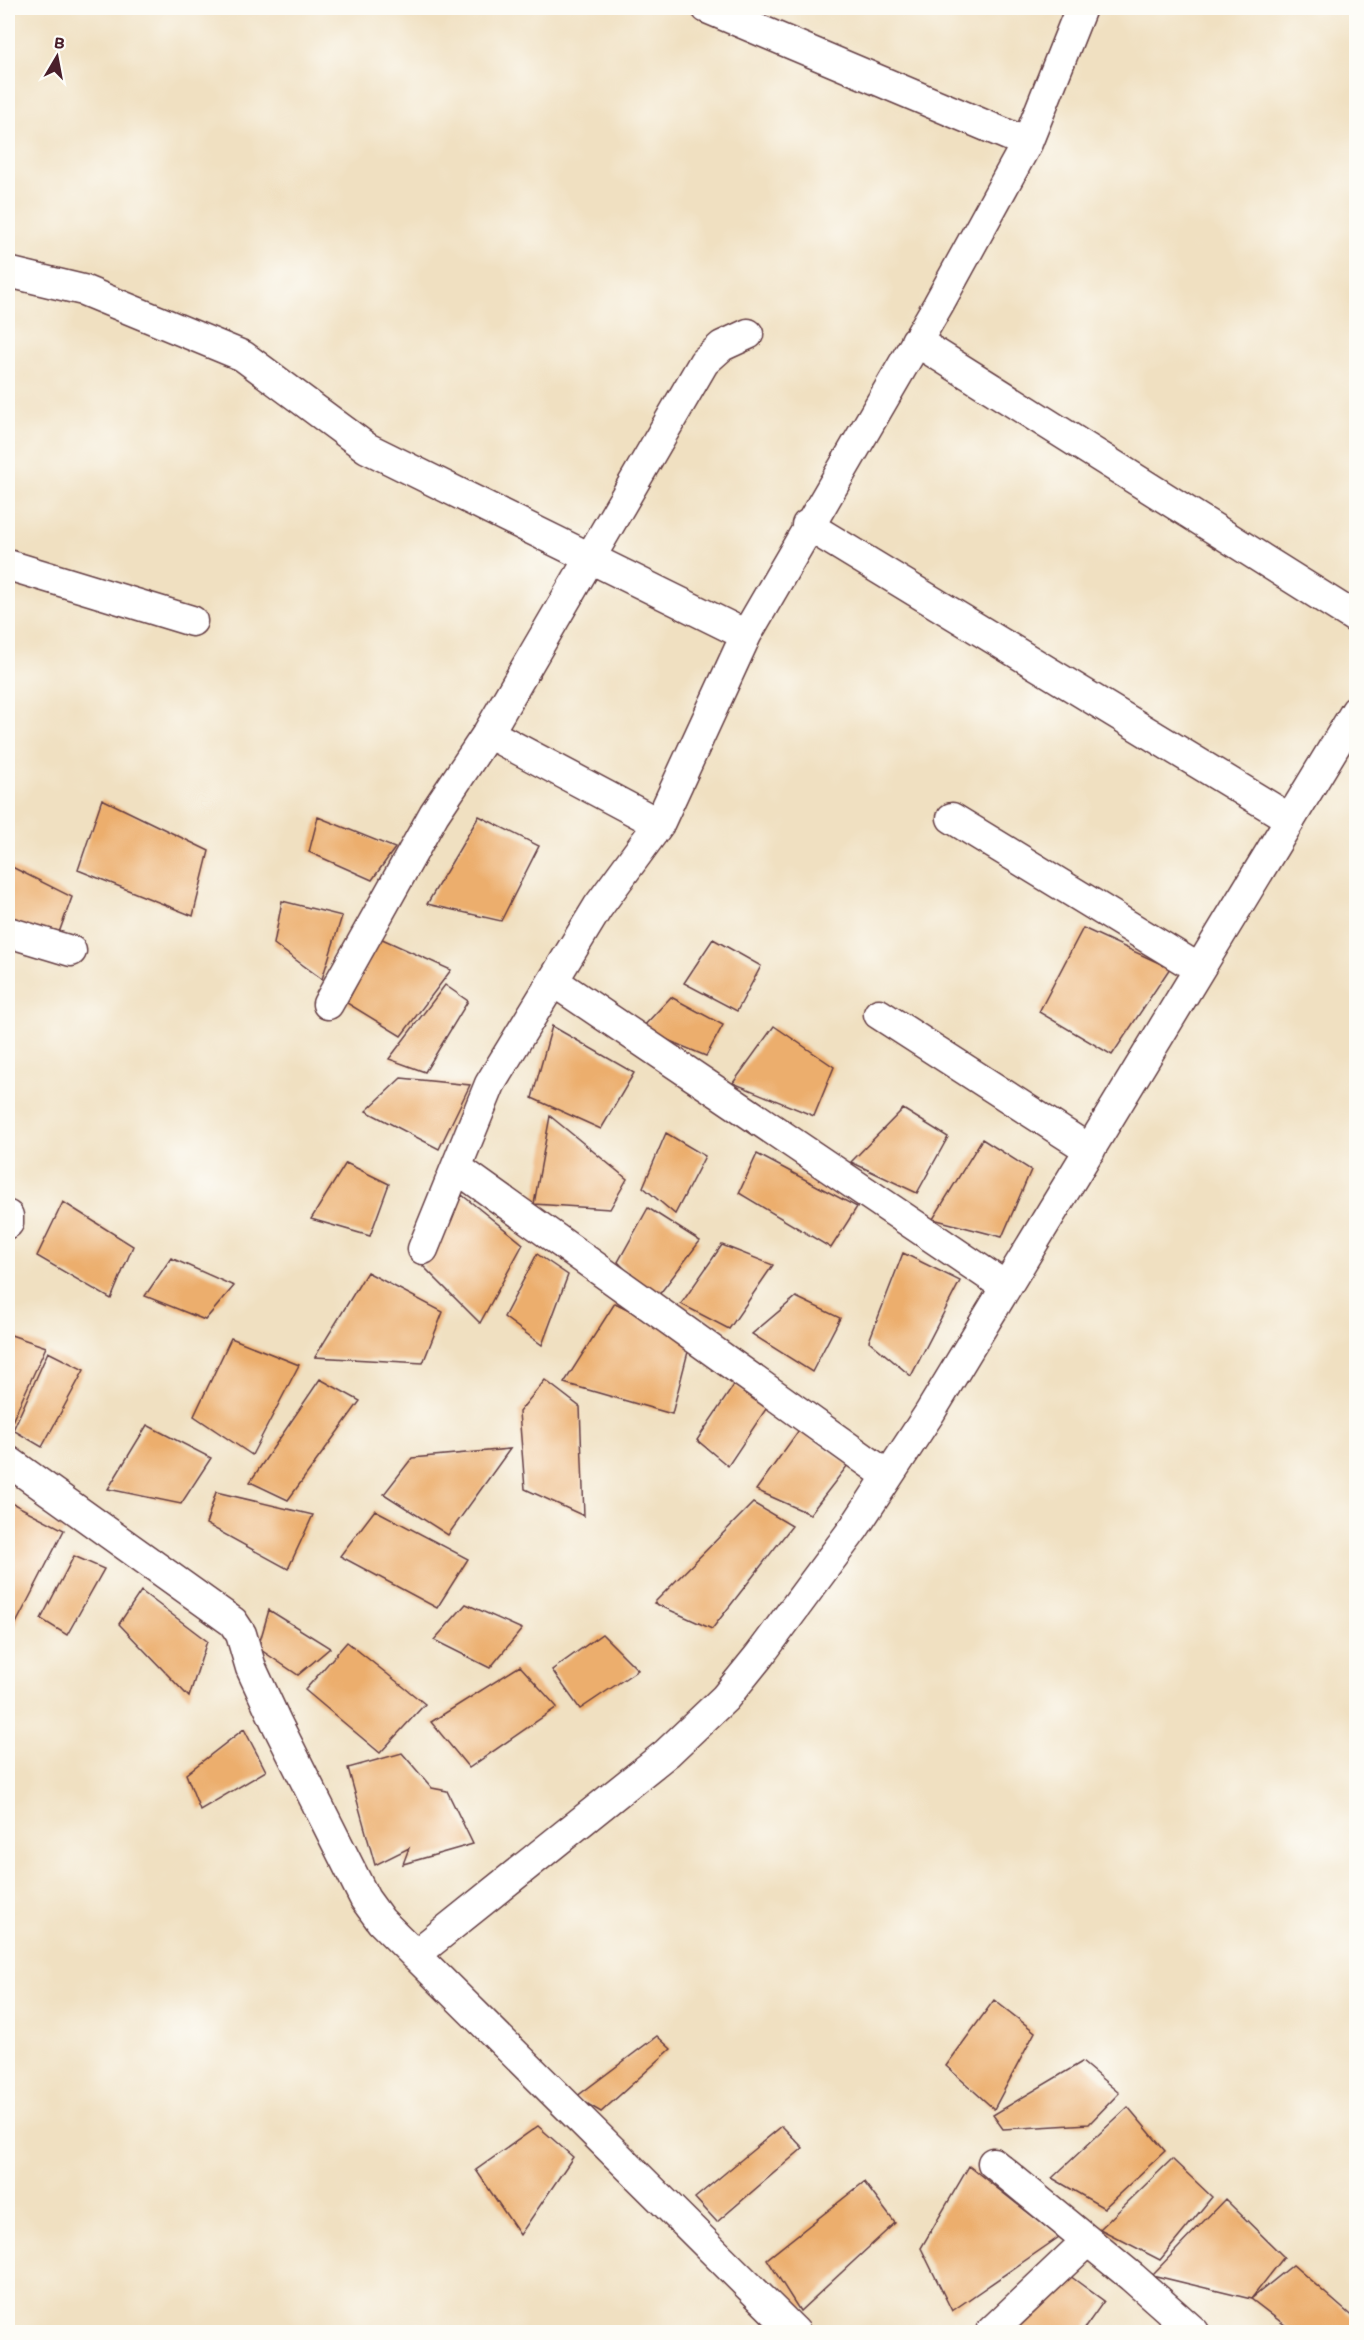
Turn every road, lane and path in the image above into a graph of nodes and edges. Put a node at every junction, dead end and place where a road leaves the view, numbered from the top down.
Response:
1 (707, 8) edge
2 (1081, 8) edge
3 (1027, 143) junction
4 (8, 272) edge
5 (748, 334) dead end
6 (916, 341) junction
7 (807, 525) junction
8 (591, 559) junction
9 (8, 565) edge
10 (1356, 618) edge
11 (192, 621) dead end
12 (746, 635) junction
13 (1356, 711) edge
14 (488, 733) junction
15 (952, 818) dead end
16 (1290, 819) junction
17 (659, 824) junction
18 (8, 932) edge
19 (71, 951) dead end
20 (1199, 969) junction
21 (553, 981) junction
22 (328, 1004) dead end
23 (879, 1014) dead end
24 (1090, 1150) junction
25 (457, 1168) junction
26 (8, 1216) edge
27 (8, 1223) edge
28 (423, 1249) dead end
29 (1006, 1287) junction
30 (11, 1471) edge
31 (888, 1476) junction
32 (415, 1954) junction
33 (993, 2163) dead end
34 (1088, 2241) junction
35 (795, 2332) edge
36 (991, 2332) edge
37 (1194, 2332) edge

1 - 3 street
2 - 3 street
3 - 6 street
4 - 8 street
5 - 8 street
6 - 7 street
6 - 10 street
7 - 12 street
7 - 16 street
8 - 12 street
8 - 14 street
9 - 11 street
12 - 17 street
13 - 16 street
14 - 17 street
14 - 22 street
15 - 20 street
16 - 20 street
17 - 21 street
18 - 19 street
20 - 24 street
21 - 25 street
21 - 29 street
23 - 24 street
24 - 29 street
25 - 28 street
25 - 31 street
26 - 27 street
29 - 31 street
30 - 32 street
31 - 32 street
32 - 35 street
33 - 34 street
34 - 36 street
34 - 37 street

